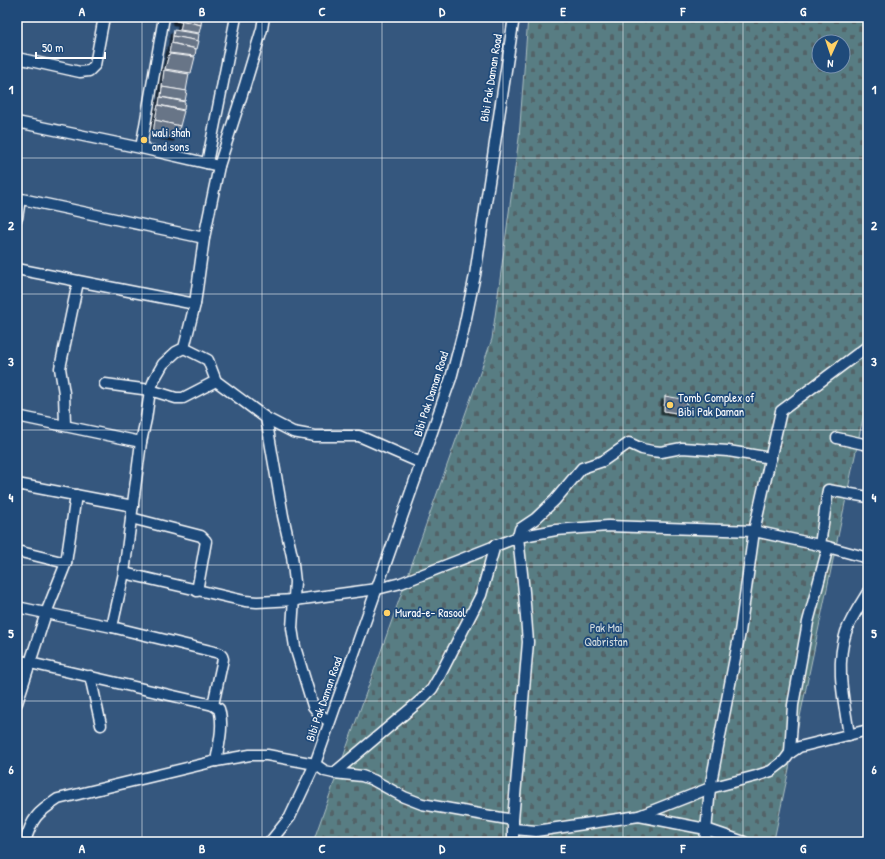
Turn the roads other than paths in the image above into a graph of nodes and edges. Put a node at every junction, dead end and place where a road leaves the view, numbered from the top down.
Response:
1 (104, 17) edge
2 (164, 17) edge
3 (236, 17) edge
4 (264, 17) edge
5 (514, 17) edge
6 (17, 58) edge
7 (17, 122) edge
8 (141, 148) junction
9 (207, 163) junction
10 (219, 166) junction
11 (19, 198) edge
12 (17, 218) edge
13 (204, 238) junction
14 (17, 269) edge
15 (78, 282) junction
16 (195, 304) junction
17 (868, 346) edge
18 (184, 348) junction
19 (216, 381) junction
20 (105, 384) dead end
21 (150, 390) junction
22 (17, 416) edge
23 (266, 418) junction
24 (65, 425) junction
25 (836, 438) dead end
26 (141, 442) junction
27 (868, 445) edge
28 (771, 458) junction
29 (421, 464) junction
30 (17, 484) edge
31 (76, 495) junction
32 (868, 497) edge
33 (133, 506) junction
34 (131, 518) junction
35 (754, 530) junction
36 (518, 537) junction
37 (495, 545) junction
38 (824, 546) junction
39 (17, 552) edge
40 (868, 558) edge
41 (66, 563) junction
42 (124, 573) junction
43 (377, 589) junction
44 (197, 591) junction
45 (868, 592) edge
46 (295, 600) junction
47 (17, 607) edge
48 (46, 613) junction
49 (112, 627) junction
50 (17, 660) edge
51 (31, 663) junction
52 (90, 676) junction
53 (17, 703) edge
54 (213, 705) junction
55 (329, 721) junction
56 (101, 725) dead end
57 (868, 730) edge
58 (849, 735) junction
59 (790, 753) junction
60 (216, 761) junction
61 (315, 764) junction
62 (334, 773) junction
63 (710, 788) junction
64 (640, 816) junction
65 (513, 825) junction
66 (706, 829) junction
67 (25, 842) edge
68 (270, 842) edge
69 (513, 842) edge
70 (705, 842) edge
71 (744, 842) edge

1 - 6 street
2 - 8 street
3 - 9 street
4 - 10 street
5 - 29 street, Bibi Pak Daman Road
7 - 8 street
8 - 9 street
9 - 10 street
10 - 13 street
11 - 12 street
11 - 13 street
13 - 16 street
14 - 15 street
15 - 16 street
15 - 24 street
16 - 18 street
17 - 28 street
18 - 19 street
18 - 21 street
19 - 21 street
19 - 23 street
20 - 21 street
21 - 26 street
22 - 24 street
23 - 29 street
23 - 46 street
24 - 26 street
25 - 27 street
26 - 33 street
28 - 35 street
28 - 36 street
29 - 43 street, Bibi Pak Daman Road
30 - 31 street
31 - 33 street
31 - 41 street
32 - 38 street
33 - 34 street
34 - 42 street
34 - 44 street
35 - 36 street
35 - 38 street
35 - 63 street
36 - 37 street
36 - 65 street
37 - 43 street
37 - 62 street
38 - 40 street
38 - 59 street
39 - 41 street
41 - 48 street
42 - 44 street
42 - 49 street
43 - 46 street
43 - 55 street, Bibi Pak Daman Road
44 - 46 street
45 - 58 street
46 - 55 street
47 - 48 street
48 - 49 street
48 - 51 street
49 - 54 street
50 - 51 street
51 - 52 street
51 - 53 street
52 - 54 street
52 - 56 street
54 - 60 street
55 - 61 street, Bibi Pak Daman Road
57 - 58 street
58 - 59 street
59 - 63 street
60 - 61 street
60 - 67 street
61 - 62 street
61 - 68 street, Bibi Pak Daman Road
62 - 65 street
63 - 64 street
63 - 66 street
64 - 65 street
64 - 66 street
65 - 69 street
66 - 70 street
66 - 71 street

